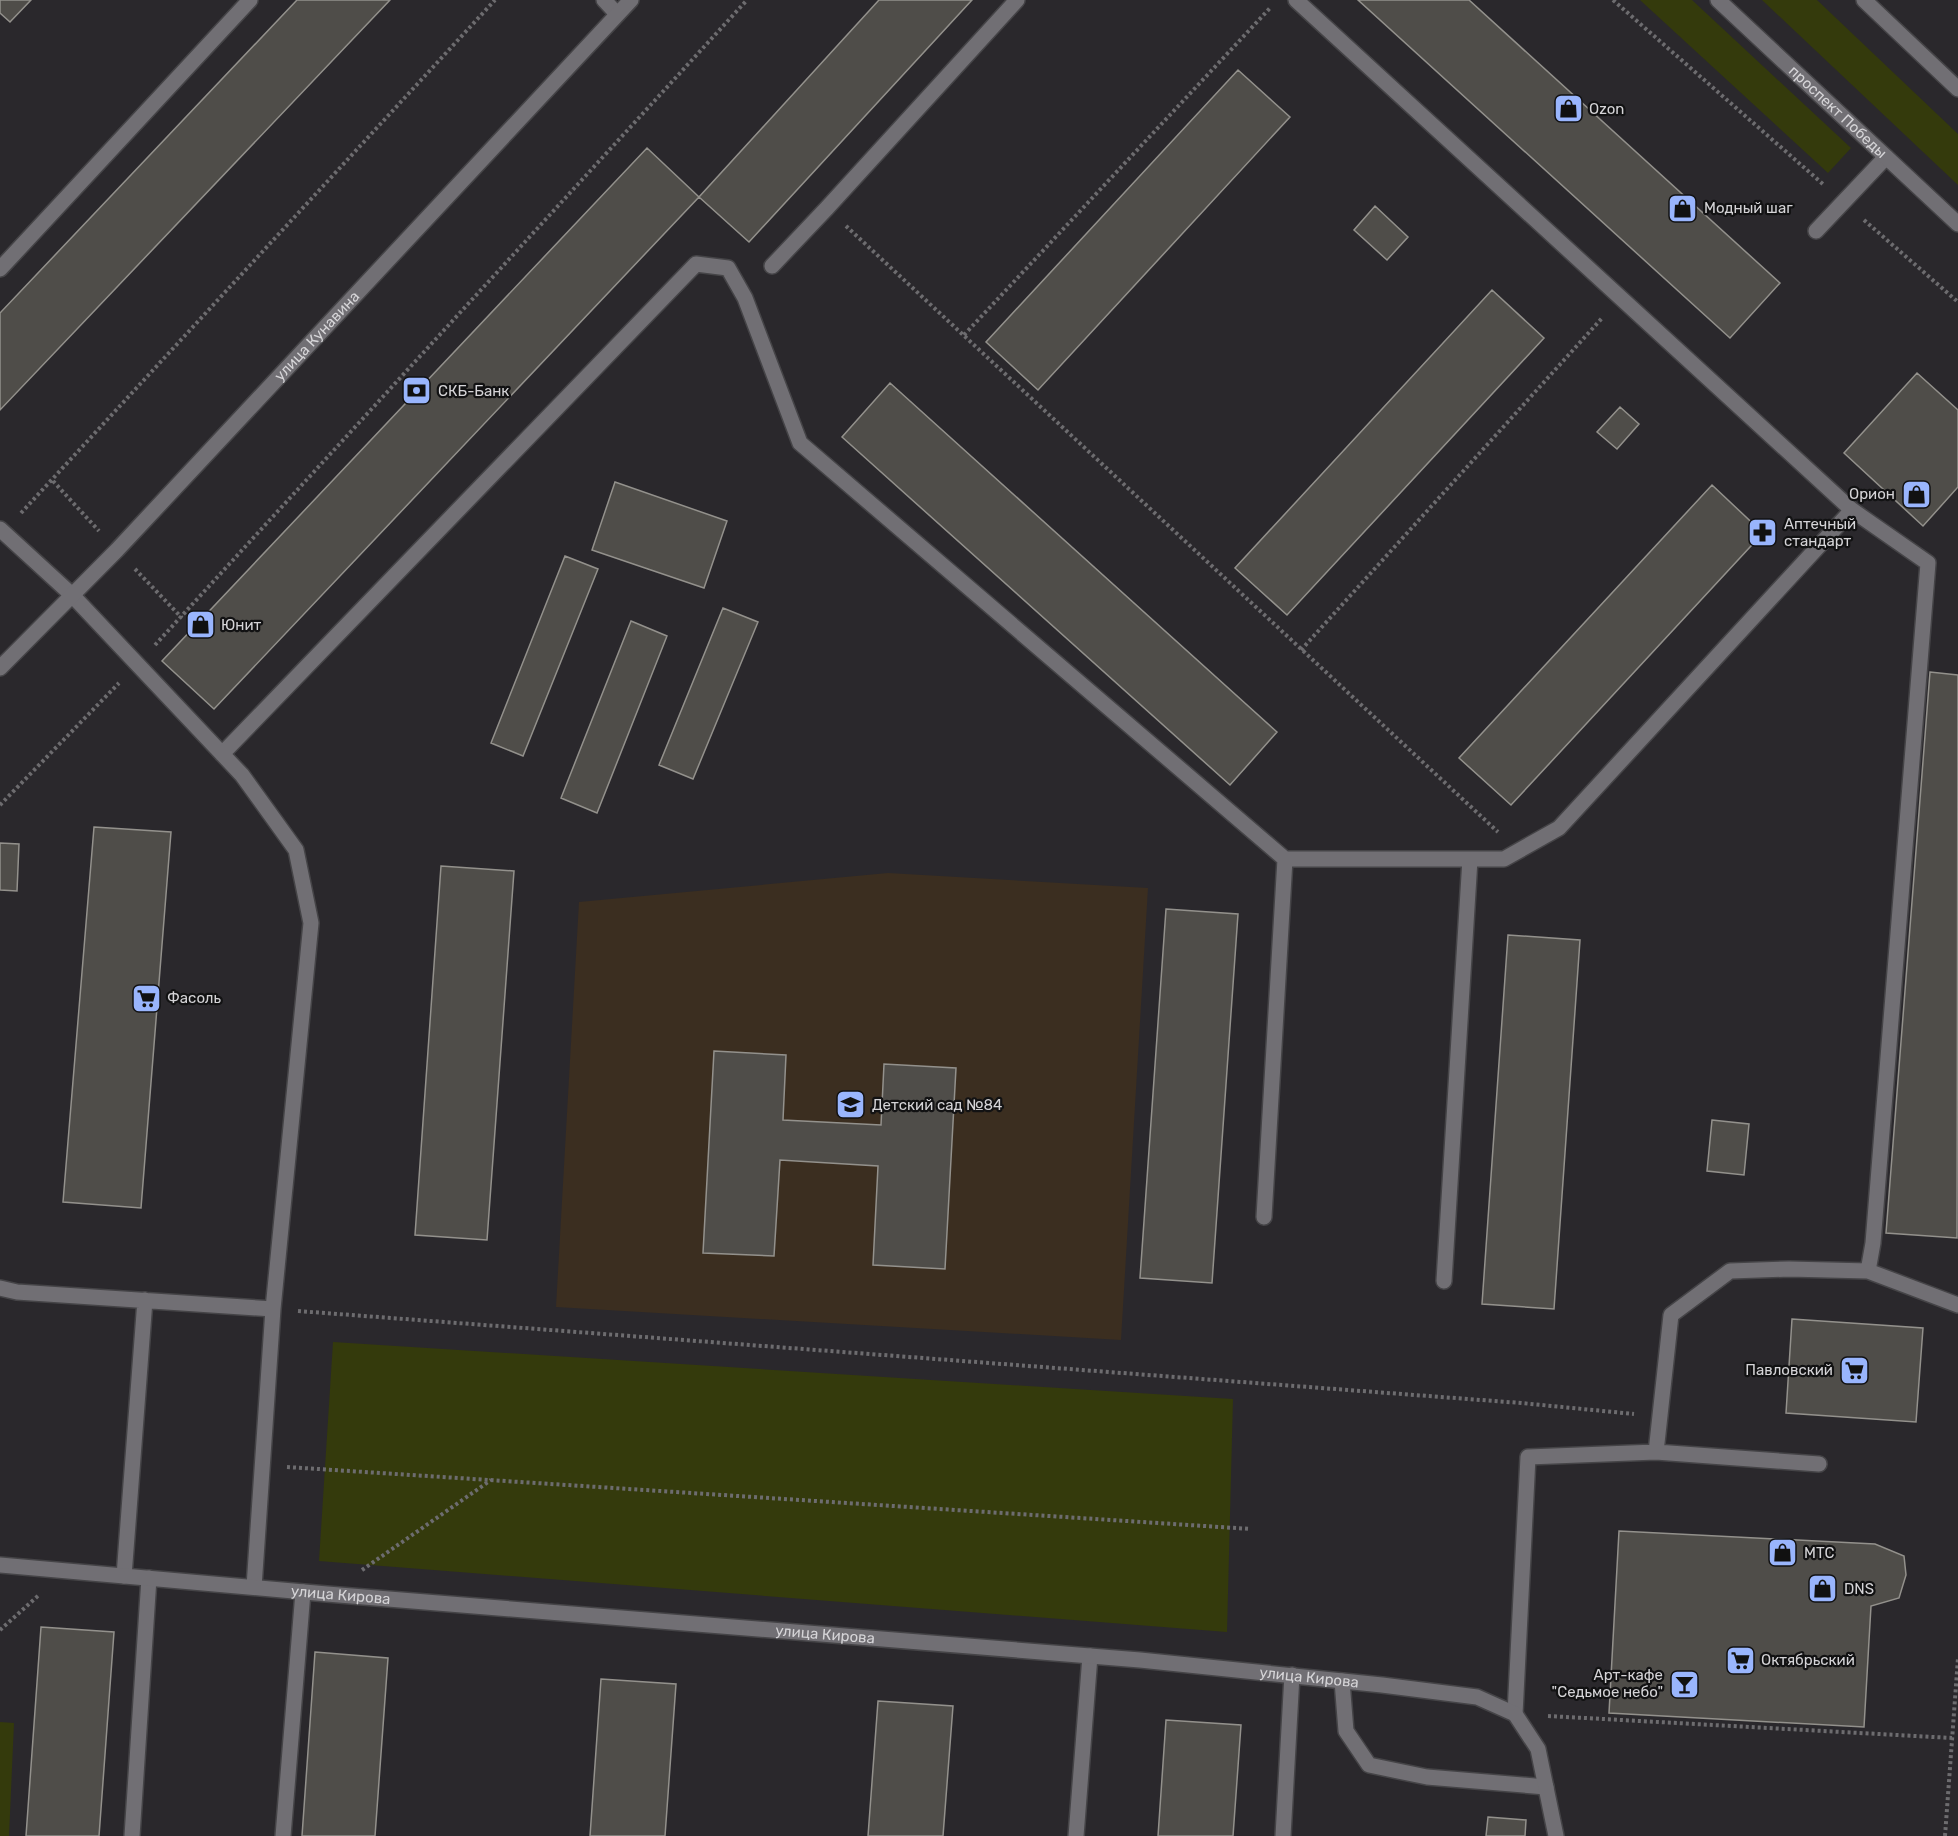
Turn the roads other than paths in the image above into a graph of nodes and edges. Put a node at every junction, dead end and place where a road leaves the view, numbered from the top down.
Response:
1 (250, 0) edge
2 (604, 0) edge
3 (631, 0) edge
4 (1017, 0) edge
5 (1296, 0) edge
6 (1718, 0) edge
7 (1864, 0) edge
8 (617, 14) junction
9 (1958, 89) edge
10 (1886, 157) junction
11 (1958, 224) edge
12 (1816, 231) dead end
13 (772, 266) dead end
14 (0, 269) edge
15 (1852, 510) junction
16 (2, 530) edge
17 (72, 595) junction
18 (0, 668) edge
19 (222, 754) junction
20 (1285, 859) junction
21 (1470, 859) junction
22 (1264, 1217) dead end
23 (1868, 1271) junction
24 (1444, 1281) dead end
25 (0, 1288) edge
26 (146, 1300) junction
27 (1958, 1305) edge
28 (273, 1309) junction
29 (1656, 1452) junction
30 (1819, 1464) dead end
31 (0, 1564) edge
32 (124, 1576) junction
33 (149, 1578) junction
34 (254, 1587) junction
35 (303, 1592) junction
36 (1090, 1656) junction
37 (1292, 1676) junction
38 (1342, 1681) junction
39 (1515, 1714) junction
40 (1546, 1787) junction
41 (132, 1836) edge
42 (283, 1836) edge
43 (1076, 1836) edge
44 (1283, 1836) edge
45 (1556, 1836) edge

1 - 14 street
2 - 8 street
3 - 8 street, улица Кунавина
4 - 13 street
5 - 15 street
6 - 10 street, проспект Победы
7 - 9 street
8 - 17 street, улица Кунавина
10 - 11 street, проспект Победы
10 - 12 street
15 - 21 street
15 - 23 street
16 - 17 street
17 - 18 street, улица Кунавина
17 - 19 street
19 - 20 street
19 - 28 street
20 - 21 street
20 - 22 street
21 - 24 street
23 - 27 street
23 - 29 street
25 - 26 street
26 - 28 street
26 - 32 street
28 - 34 street
29 - 30 street
29 - 39 street
31 - 32 street, улица Кирова
32 - 33 street, улица Кирова
33 - 34 street, улица Кирова
33 - 41 street
34 - 35 street, улица Кирова
35 - 36 street, улица Кирова
35 - 42 street
36 - 37 street, улица Кирова
36 - 43 street
37 - 38 street, улица Кирова
37 - 44 street
38 - 39 street, улица Кирова
38 - 40 street
39 - 40 street
40 - 45 street

